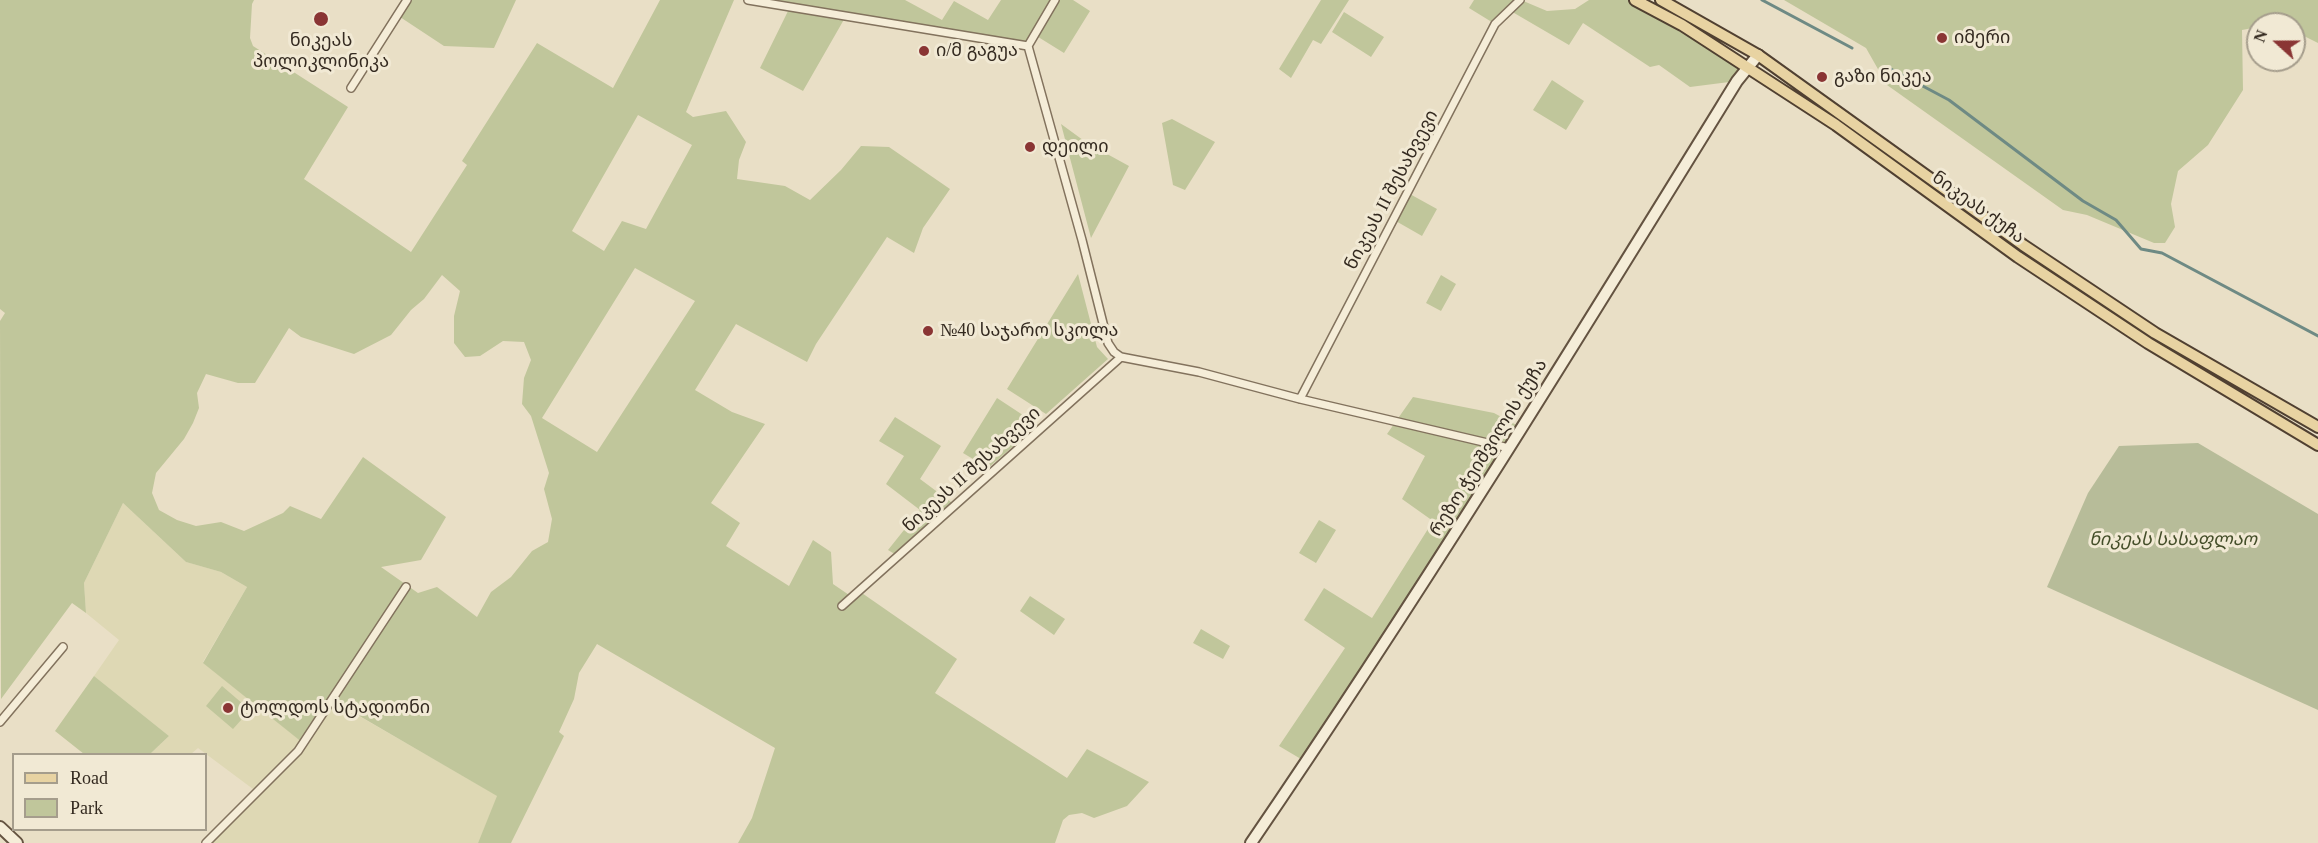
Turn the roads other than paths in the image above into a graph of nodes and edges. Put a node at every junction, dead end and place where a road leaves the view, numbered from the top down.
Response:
1 (407, 0) edge
2 (748, 0) edge
3 (1055, 0) edge
4 (1520, 0) edge
5 (1635, 0) edge
6 (1661, 0) edge
7 (1028, 46) junction
8 (1758, 55) junction
9 (1748, 66) junction
10 (351, 88) dead end
11 (1121, 357) junction
12 (1300, 399) junction
13 (2315, 426) edge
14 (2318, 445) edge
15 (1509, 448) junction
16 (406, 587) dead end
17 (842, 606) dead end
18 (63, 646) dead end
19 (0, 722) edge
20 (0, 827) edge
21 (17, 843) edge
22 (206, 843) edge
23 (1251, 843) edge

1 - 10 street
2 - 7 street
3 - 7 street
4 - 12 street, ნიკეას II შესახვევი
5 - 9 main road, ნიკეას ქუჩა
6 - 8 main road, ნიკეას ქუჩა
7 - 11 street
8 - 9 main road, რეზო ჭეიშვილის ქუჩა
8 - 13 main road, ნიკეას ქუჩა
9 - 14 main road, ნიკეას ქუჩა
9 - 15 main road, რეზო ჭეიშვილის ქუჩა
11 - 12 street
11 - 17 street, ნიკეას II შესახვევი
12 - 15 street
15 - 23 main road, რეზო ჭეიშვილის ქუჩა
16 - 22 street
18 - 19 street
20 - 21 main road

